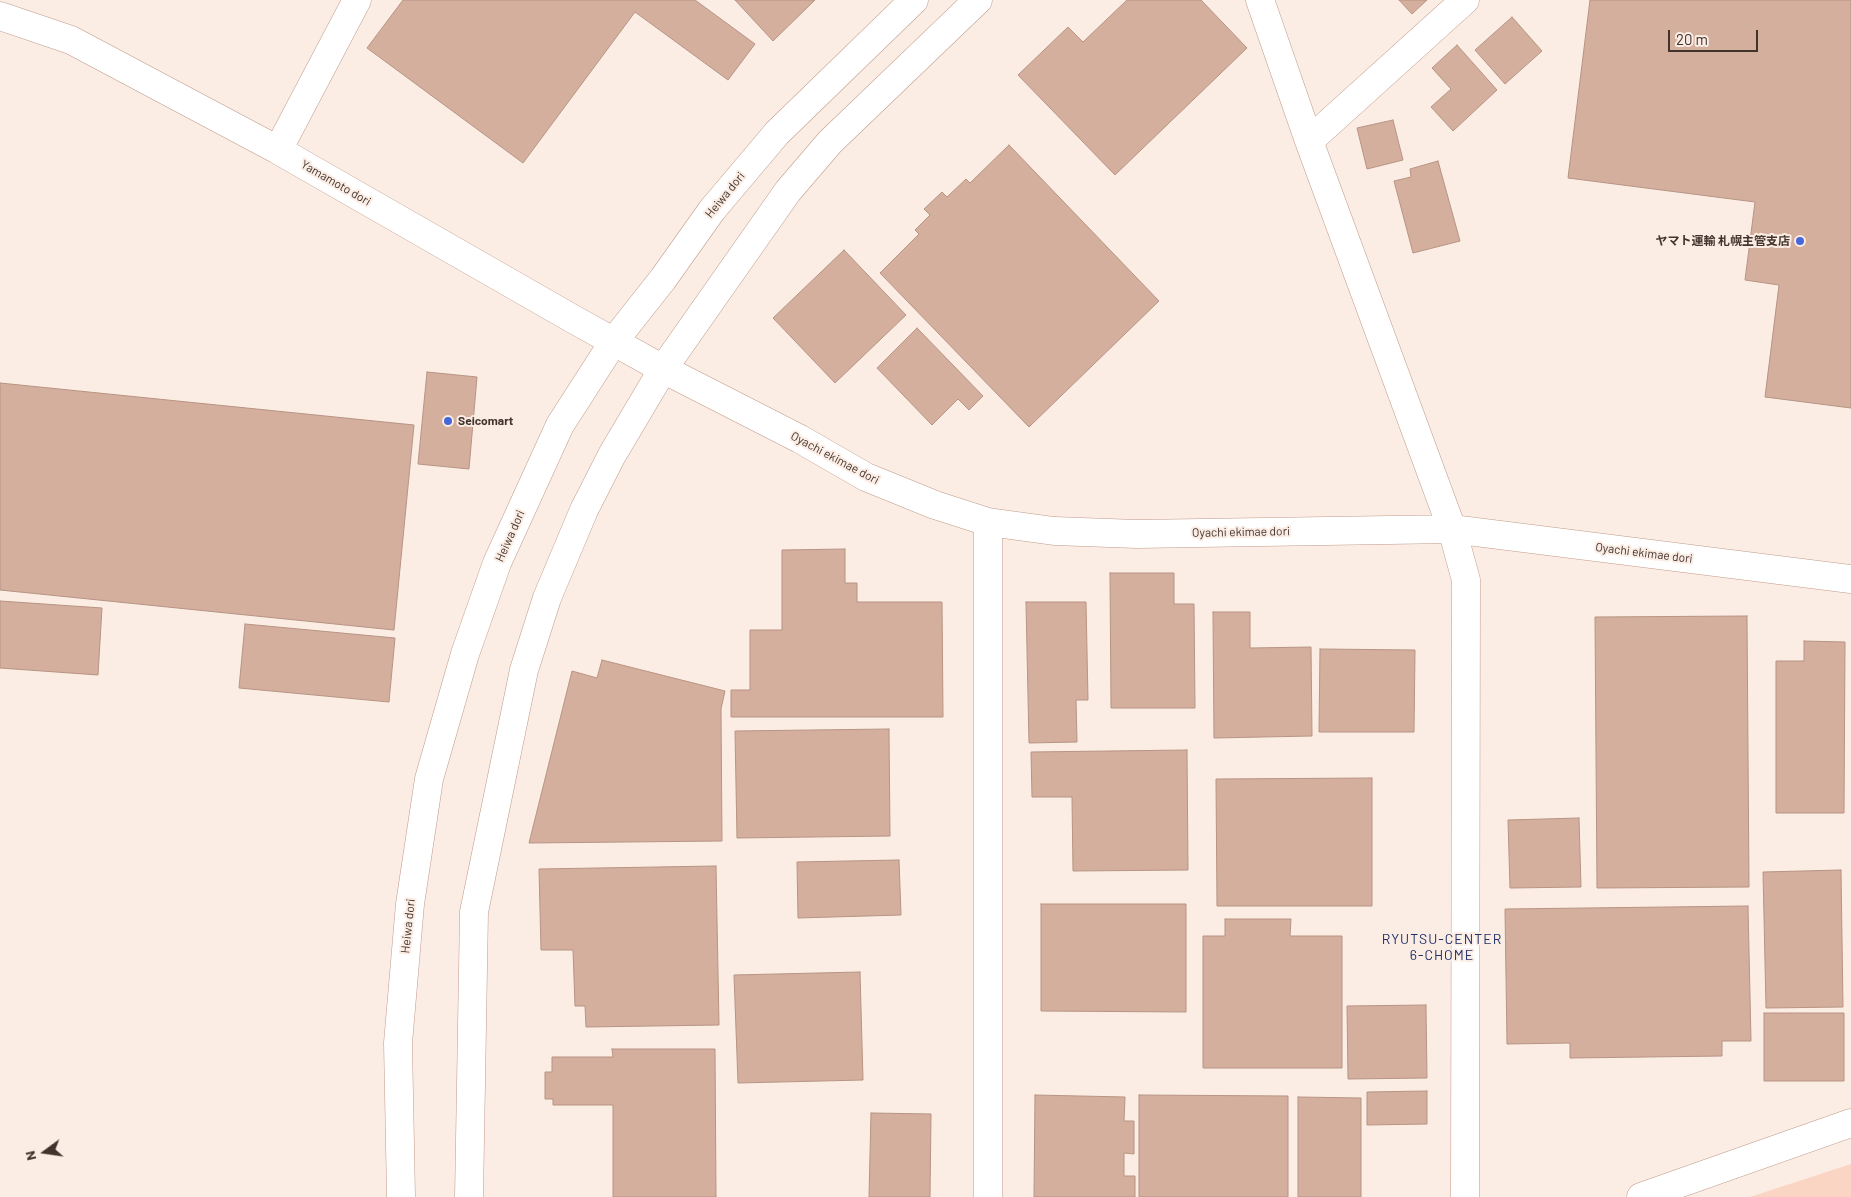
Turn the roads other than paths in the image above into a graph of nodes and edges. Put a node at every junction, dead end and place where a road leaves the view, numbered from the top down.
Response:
1 (357, 0) edge
2 (914, 0) edge
3 (978, 0) edge
4 (1260, 0) edge
5 (1465, 0) edge
6 (0, 16) edge
7 (1309, 141) junction
8 (278, 150) junction
9 (614, 341) junction
10 (663, 369) junction
11 (988, 522) junction
12 (1452, 529) junction
13 (1851, 578) edge
14 (1851, 1123) edge
15 (401, 1197) edge
16 (469, 1197) edge
17 (988, 1197) edge
18 (1466, 1197) edge
19 (1640, 1197) edge

1 - 8 street
2 - 9 street, Heiwa dori
3 - 10 street
4 - 7 street
5 - 7 street
6 - 8 street, Yamamoto dori
7 - 12 street
8 - 9 street, Yamamoto dori
9 - 10 street, Yamamoto dori
9 - 15 street, Heiwa dori
10 - 11 street, Oyachi ekimae dori
10 - 16 street
11 - 12 street, Oyachi ekimae dori
11 - 17 street
12 - 13 street, Oyachi ekimae dori
12 - 18 street
14 - 19 street

